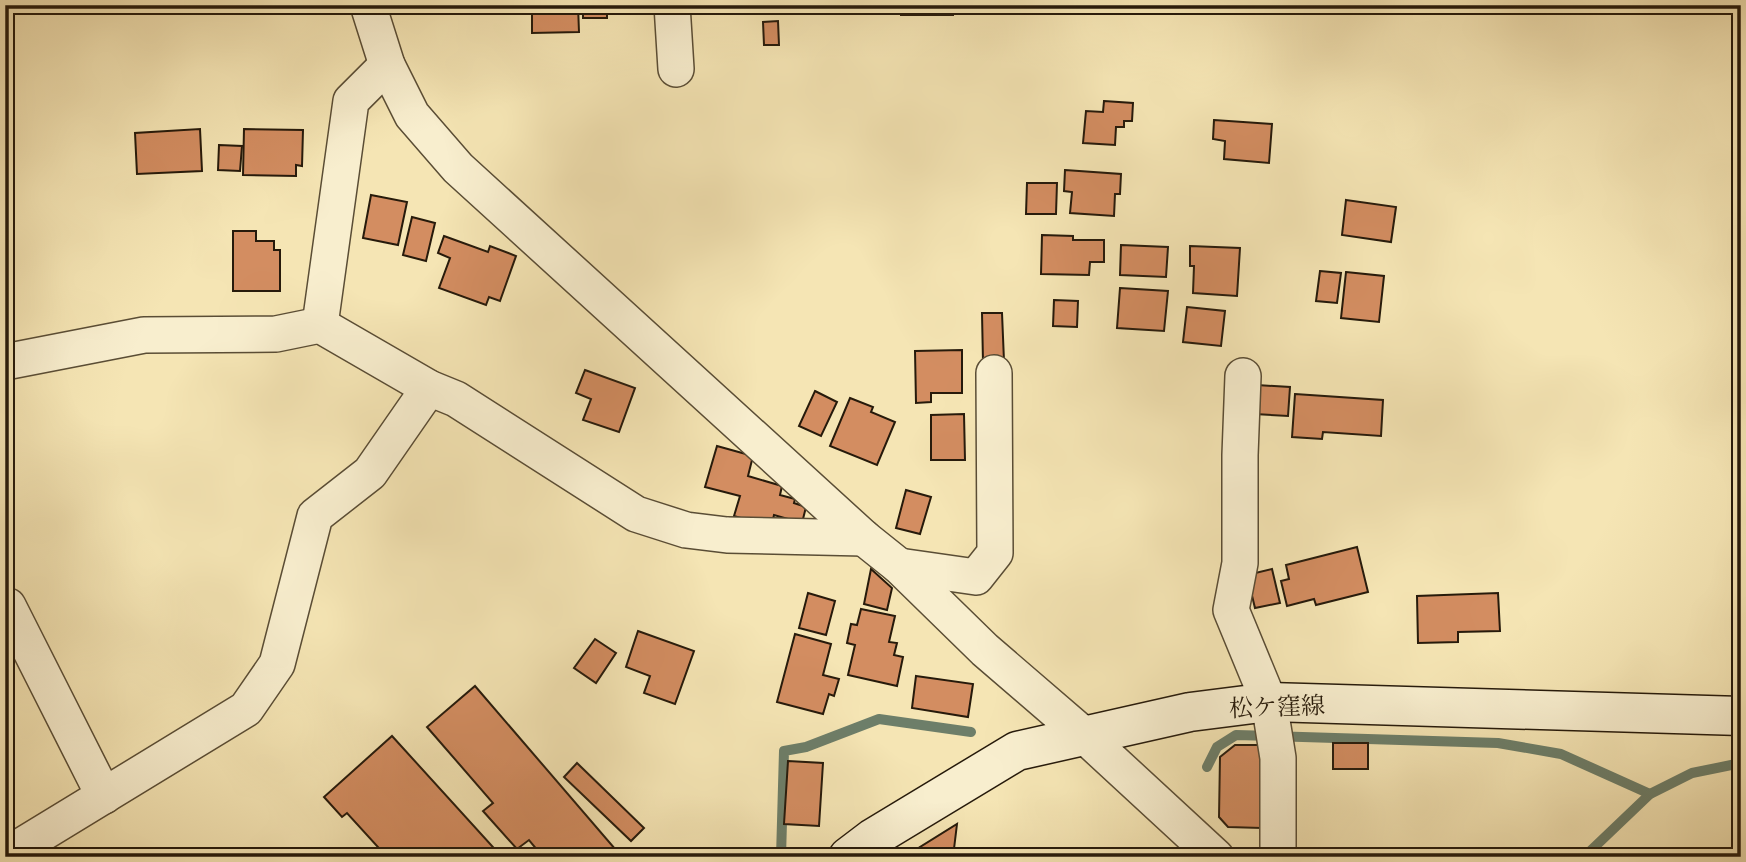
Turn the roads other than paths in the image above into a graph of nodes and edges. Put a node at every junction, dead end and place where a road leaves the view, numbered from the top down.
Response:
1 (369, 5) edge
2 (673, 5) edge
3 (387, 65) junction
4 (676, 69) dead end
5 (320, 325) junction
6 (5, 362) edge
7 (994, 373) dead end
8 (1243, 376) dead end
9 (429, 388) junction
10 (864, 538) junction
11 (899, 566) junction
12 (8, 606) dead end
13 (1741, 716) edge
14 (1274, 731) junction
15 (1086, 737) junction
16 (104, 796) junction
17 (5, 856) edge
18 (848, 857) edge
19 (1216, 857) edge
20 (1278, 857) edge

1 - 3 street
2 - 4 street
3 - 5 street
3 - 10 street
5 - 6 street
5 - 9 street
7 - 11 street
8 - 14 street
9 - 10 street
9 - 16 street
10 - 11 street
11 - 15 street
12 - 16 street
13 - 14 street, 松ケ窪線
14 - 15 street, 松ケ窪線
14 - 20 street
15 - 18 street, 松ケ窪線
15 - 19 street
16 - 17 street

